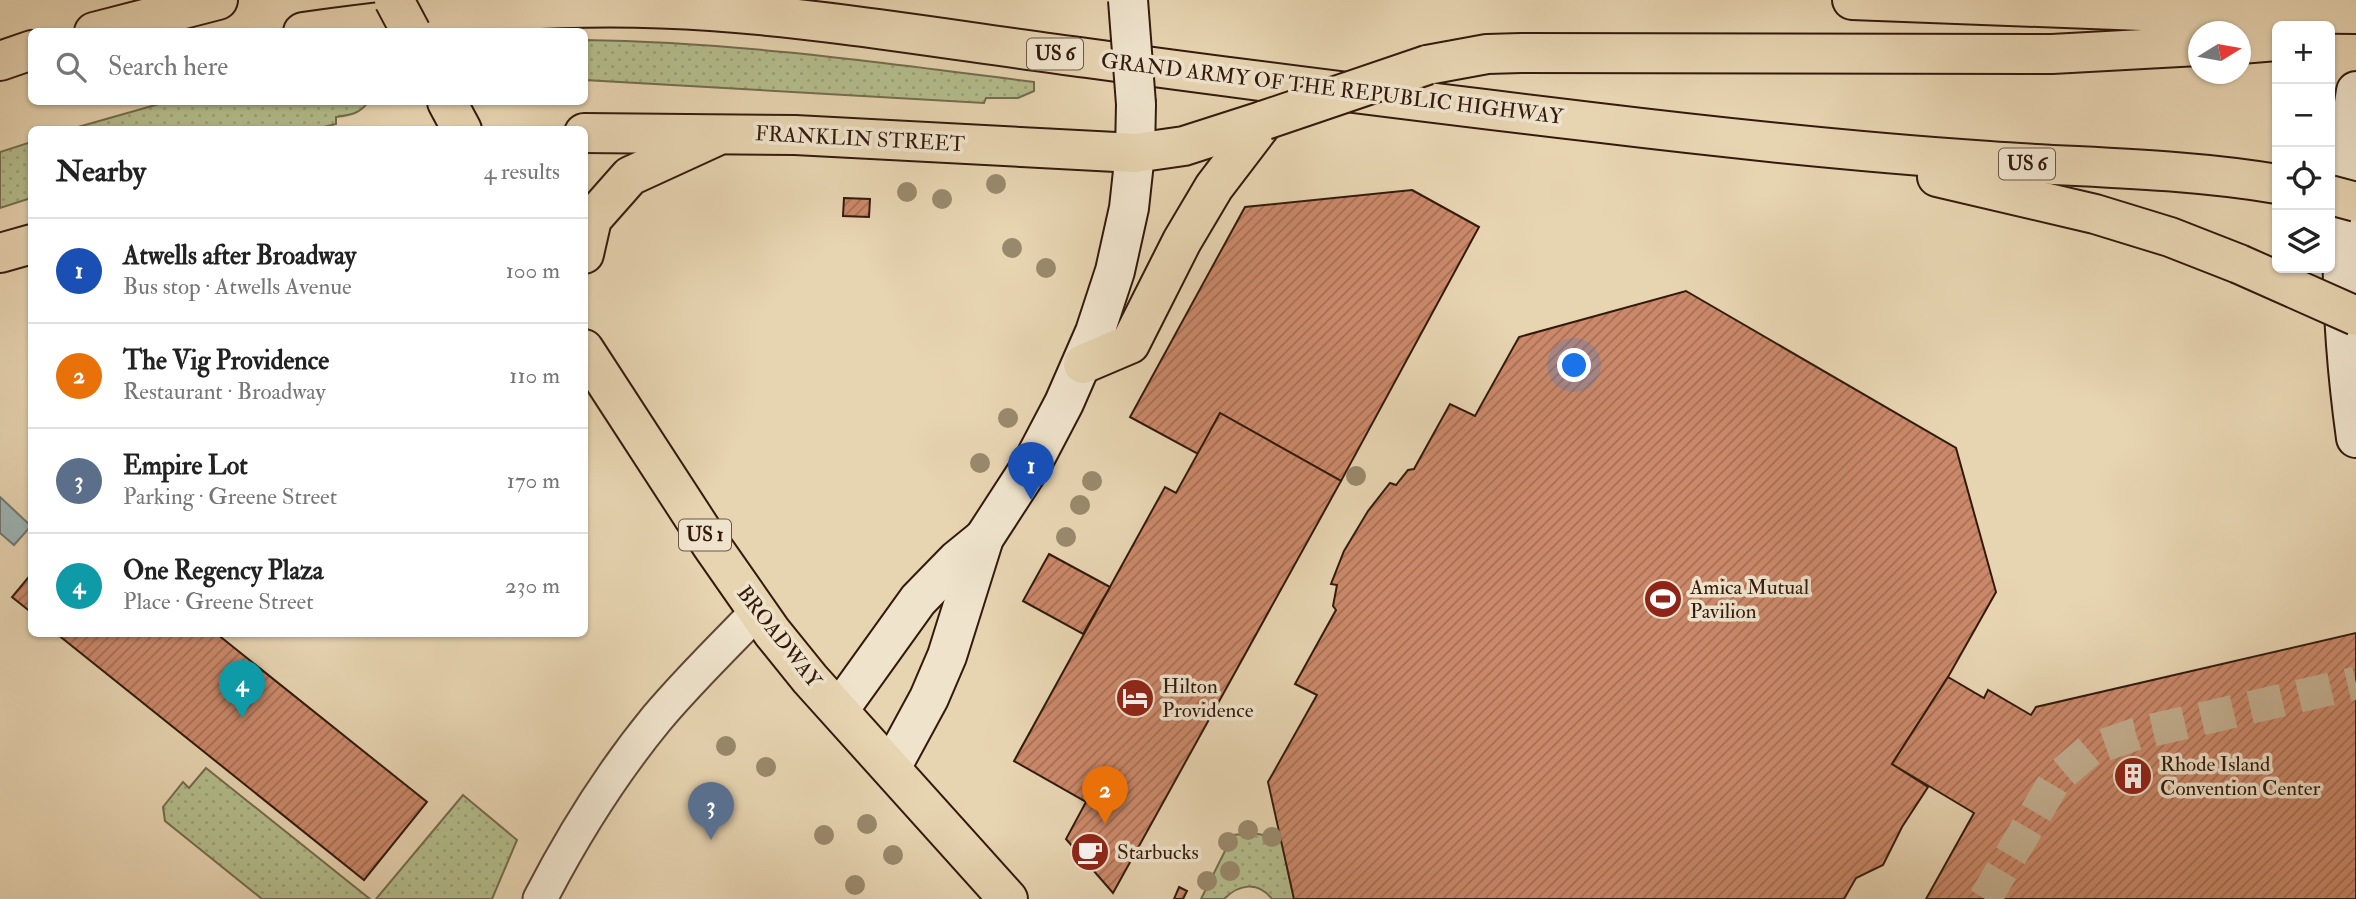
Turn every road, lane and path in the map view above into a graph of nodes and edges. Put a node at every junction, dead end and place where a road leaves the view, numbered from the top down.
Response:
1 (218, 0) edge
2 (394, 0) edge
3 (1128, 0) edge
4 (1852, 0) edge
5 (2356, 14) edge
6 (110, 28) edge
7 (335, 28) edge
8 (409, 28) edge
9 (2356, 34) edge
10 (2262, 35) edge
11 (2335, 36) edge
12 (2188, 47) edge
13 (28, 51) edge
14 (0, 61) edge
15 (28, 70) edge
16 (0, 74) edge
17 (2356, 91) edge
18 (449, 105) edge
19 (1265, 120) junction
20 (460, 126) edge
21 (588, 133) edge
22 (724, 133) junction
23 (1805, 146) junction
24 (1135, 153) junction
25 (2263, 182) edge
26 (2335, 196) edge
27 (2356, 202) edge
28 (588, 238) edge
29 (28, 245) edge
30 (0, 253) edge
31 (2356, 316) edge
32 (588, 355) edge
33 (1083, 364) junction
34 (2356, 438) edge
35 (984, 538) junction
36 (757, 611) junction
37 (839, 710) junction
38 (891, 768) junction
39 (540, 899) edge
40 (1008, 899) edge

1 - 6 main road
2 - 8 main road, bridge
3 - 24 main road, bridge
4 - 10 main road
5 - 10 main road
7 - 23 main road, GRAND ARMY OF THE REPUBLIC HIGHWAY / US 6
9 - 11 main road
12 - 19 main road, FRANKLIN STREET, bridge
13 - 14 main road
15 - 16 main road
17 - 34 main road
18 - 20 main road
19 - 24 main road, FRANKLIN STREET
19 - 33 main road
21 - 22 main road, FRANKLIN STREET
22 - 24 main road, FRANKLIN STREET
22 - 28 main road
23 - 25 main road, GRAND ARMY OF THE REPUBLIC HIGHWAY / US 6
23 - 31 main road, bridge
24 - 33 main road
26 - 27 main road, bridge
29 - 30 main road
32 - 36 main road, BROADWAY / US 1
33 - 35 main road
35 - 37 main road
35 - 38 main road
36 - 37 main road, BROADWAY / US 1
36 - 39 street
37 - 38 main road, BROADWAY / US 1
38 - 40 main road, BROADWAY / US 1

